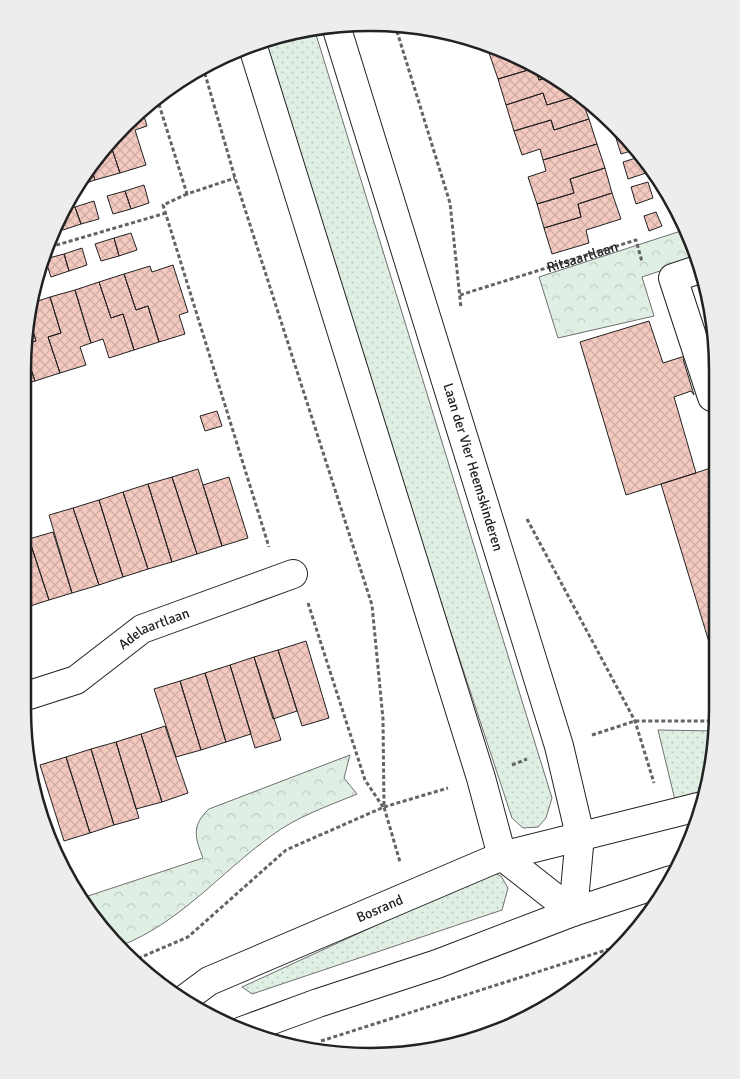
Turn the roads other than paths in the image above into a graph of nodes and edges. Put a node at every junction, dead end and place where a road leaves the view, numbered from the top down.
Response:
1 (338, 33) edge
2 (254, 52) edge
3 (694, 271) edge
4 (709, 388) edge
5 (286, 577) road end
6 (31, 694) edge
7 (694, 808) edge
8 (580, 835) junction
9 (502, 856) junction
10 (660, 884) edge
11 (573, 912) junction
12 (190, 995) edge
13 (253, 1027) edge

1 - 8 street, Laan der Vier Heemskinderen
2 - 9 street
3 - 4 street
5 - 6 street, Adelaartlaan
7 - 8 street, Bosrand
8 - 9 street, Bosrand
8 - 11 street, Laan der Vier Heemskinderen
9 - 11 street
9 - 12 street, Bosrand
10 - 11 street
11 - 13 street

